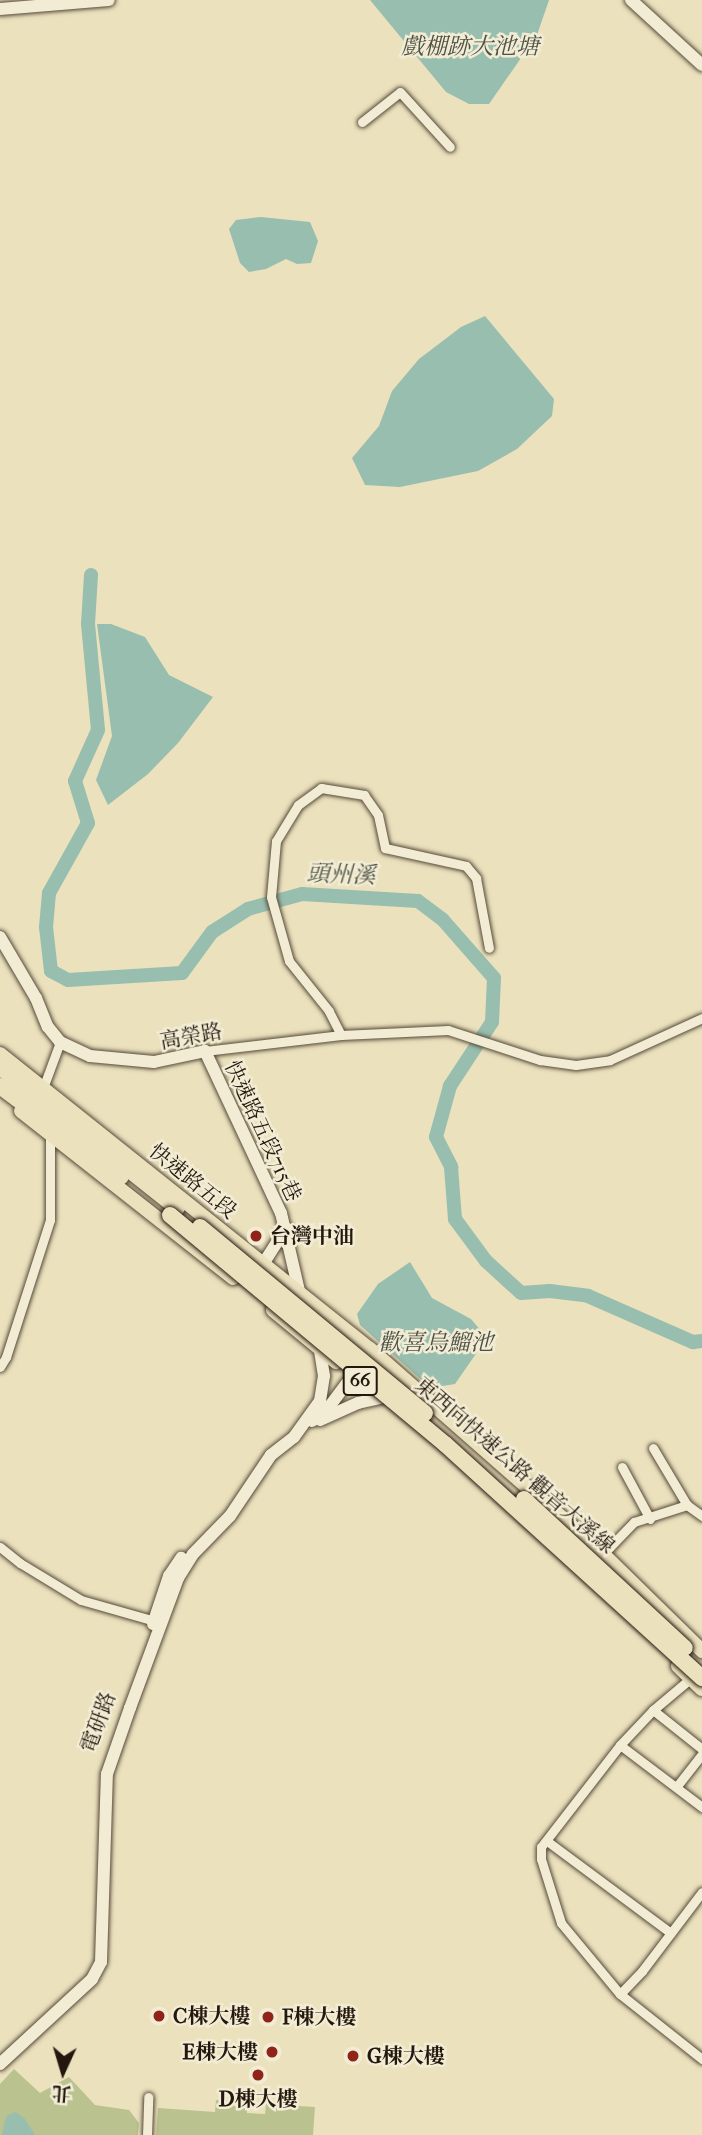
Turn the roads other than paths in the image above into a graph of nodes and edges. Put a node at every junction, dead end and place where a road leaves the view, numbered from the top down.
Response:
1 (108, 0) edge
2 (631, 0) edge
3 (0, 9) edge
4 (702, 65) edge
5 (362, 122) dead end
6 (450, 147) dead end
7 (0, 937) edge
8 (489, 948) dead end
9 (702, 1018) edge
10 (341, 1035) junction
11 (60, 1042) junction
12 (205, 1051) junction
13 (0, 1054) edge
14 (0, 1067) edge
15 (43, 1088) junction
16 (0, 1094) edge
17 (50, 1136) junction
18 (286, 1228) junction
19 (263, 1265) junction
20 (248, 1289) junction
21 (299, 1291) junction
22 (370, 1349) junction
23 (320, 1350) junction
24 (3, 1355) edge
25 (0, 1367) edge
26 (354, 1376) junction
27 (380, 1398) junction
28 (304, 1425) junction
29 (653, 1448) dead end
30 (622, 1467) dead end
31 (687, 1505) junction
32 (702, 1516) edge
33 (650, 1519) junction
34 (0, 1547) edge
35 (603, 1554) junction
36 (158, 1622) junction
37 (702, 1651) edge
38 (702, 1664) edge
39 (696, 1678) edge
40 (702, 1689) edge
41 (653, 1710) junction
42 (620, 1745) junction
43 (702, 1751) edge
44 (677, 1786) junction
45 (702, 1807) edge
46 (547, 1841) junction
47 (702, 1892) edge
48 (671, 1933) junction
49 (620, 1994) junction
50 (0, 2057) edge
51 (702, 2059) edge
52 (0, 2064) edge
53 (148, 2097) dead end
54 (147, 2135) edge

1 - 3 street
2 - 4 street
5 - 6 street
7 - 11 street
8 - 10 street
9 - 10 street, 高榮路
10 - 12 street, 高榮路
11 - 12 street, 高榮路
11 - 15 street
12 - 18 street, 快速路五段715巷
13 - 15 main road, 快速路五段 / 66
14 - 38 highway, 東西向快速公路 觀音大溪線 / 66, bridge
15 - 19 main road, 快速路五段 / 66
16 - 17 main road, 66
16 - 39 highway, 東西向快速公路 觀音大溪線 / 66, bridge
17 - 20 main road, 66
17 - 24 street
18 - 19 street, 快速路五段715巷
18 - 21 street, 快速路五段715巷
19 - 20 street, 快速路五段715巷
19 - 21 main road, 快速路五段 / 66
20 - 23 main road, 66
21 - 22 main road, 快速路五段 / 66
22 - 26 street, 電研路
22 - 35 main road, 快速路五段 / 66
23 - 26 main road, 66
23 - 28 street
24 - 25 street
26 - 27 main road, 66
26 - 28 street, 電研路
27 - 28 street
27 - 39 main road, 66
28 - 36 street, 電研路
29 - 31 street
30 - 33 street
31 - 32 street
31 - 33 street
33 - 35 street
34 - 36 street
35 - 37 main road, 快速路五段 / 66
36 - 50 street, 電研路
36 - 52 street, 電研路
39 - 40 main road, 66
39 - 41 street
41 - 42 street
41 - 43 street
42 - 44 street
42 - 46 street
43 - 44 street
44 - 45 street
46 - 48 street
46 - 49 street
47 - 48 street
48 - 49 street
49 - 51 street
53 - 54 street

